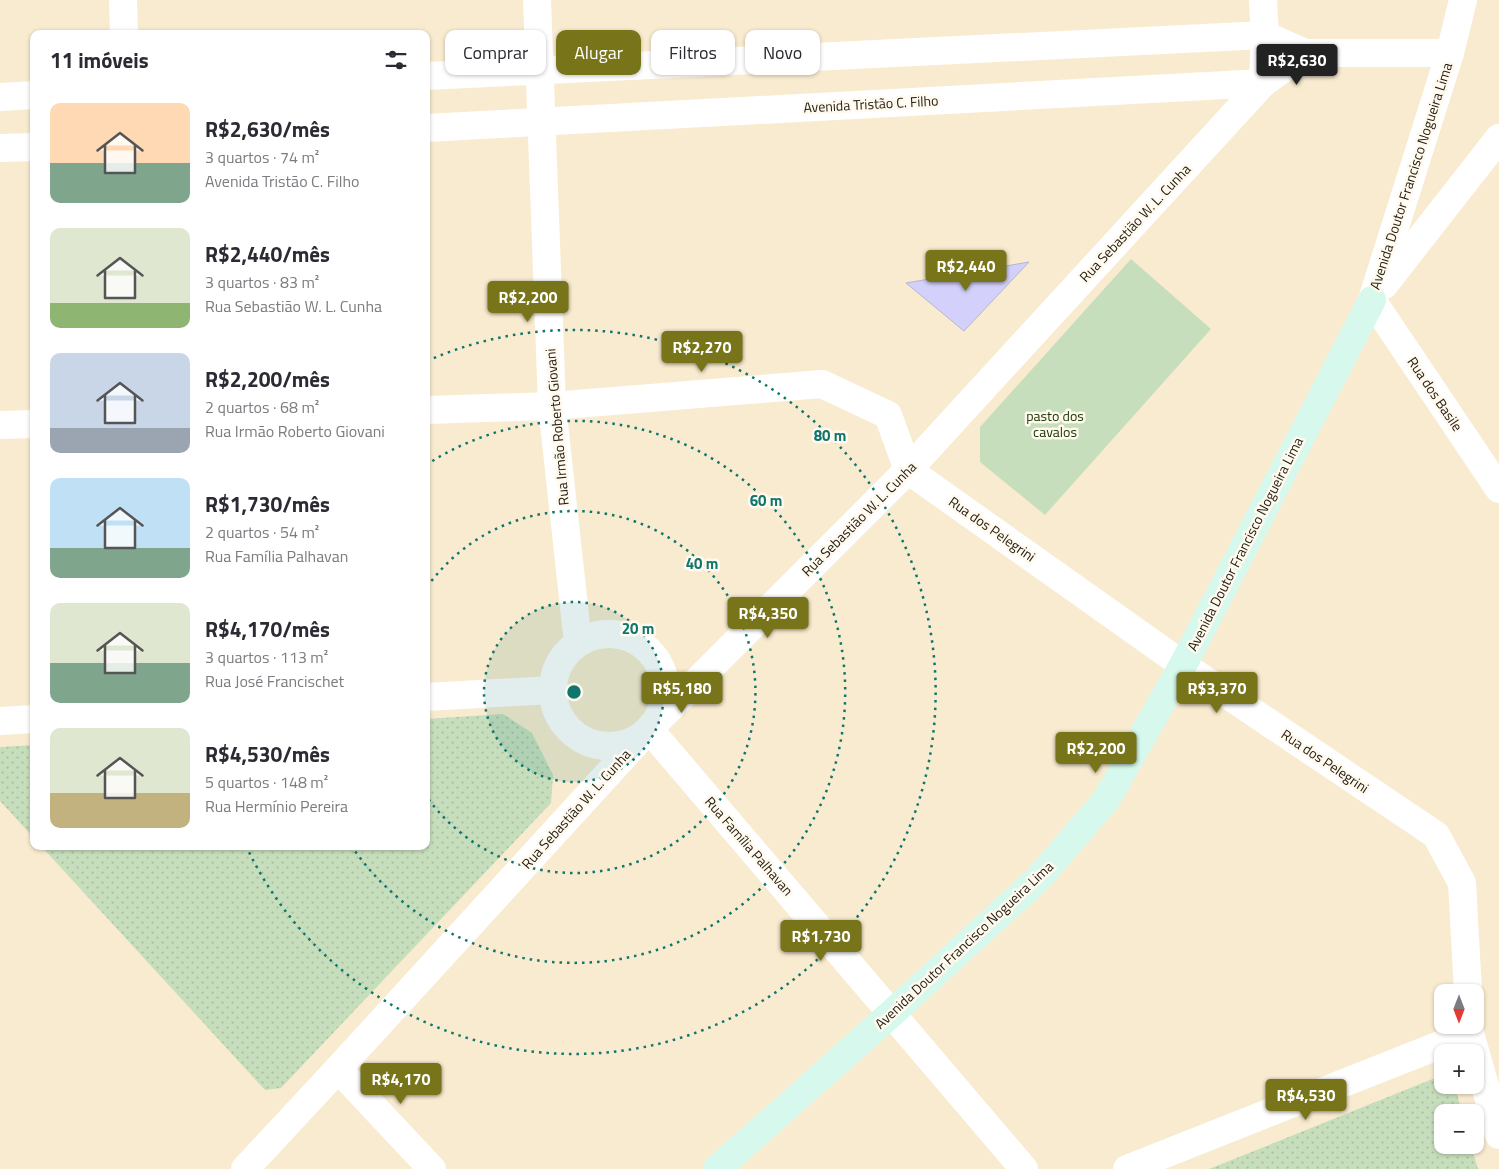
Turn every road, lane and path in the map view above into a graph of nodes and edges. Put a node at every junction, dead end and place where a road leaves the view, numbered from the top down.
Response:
1 (124, 0) edge
2 (537, 0) edge
3 (1263, 0) edge
4 (1463, 0) edge
5 (124, 30) edge
6 (538, 30) edge
7 (1265, 35) junction
8 (1306, 53) junction
9 (1450, 53) junction
10 (546, 71) edge
11 (449, 75) edge
12 (539, 75) edge
13 (430, 76) edge
14 (1263, 83) junction
15 (30, 95) edge
16 (0, 97) edge
17 (542, 122) junction
18 (430, 128) edge
19 (1499, 138) edge
20 (30, 147) edge
21 (0, 148) edge
22 (1372, 300) junction
23 (552, 406) junction
24 (430, 410) edge
25 (30, 424) edge
26 (0, 425) edge
27 (908, 470) junction
28 (1499, 489) edge
29 (578, 643) junction
30 (1183, 665) junction
31 (552, 690) junction
32 (430, 697) edge
33 (30, 719) edge
34 (0, 721) edge
35 (649, 729) junction
36 (1468, 984) edge
37 (892, 1013) junction
38 (1457, 1034) edge
39 (1470, 1034) edge
40 (338, 1069) junction
41 (1499, 1135) edge
42 (245, 1169) edge
43 (432, 1169) edge
44 (717, 1169) edge
45 (1024, 1169) edge
46 (1127, 1169) edge

1 - 5 street
2 - 6 street, Rua Irmão Roberto Giovani
3 - 7 street
4 - 9 street, Avenida Doutor Francisco Nogueira Lima
7 - 8 street
7 - 10 street
7 - 14 street
8 - 9 street
8 - 14 street
9 - 22 street, Avenida Doutor Francisco Nogueira Lima
11 - 13 street
12 - 17 street, Rua Irmão Roberto Giovani
14 - 17 street, Avenida Tristão C. Filho
14 - 27 street, Rua Sebastião W. L. Cunha
15 - 16 street
17 - 18 street, Avenida Tristão C. Filho
17 - 23 street, Rua Irmão Roberto Giovani
19 - 22 street
20 - 21 street
22 - 28 street, Rua dos Basile
22 - 30 street, Avenida Doutor Francisco Nogueira Lima
23 - 24 street
23 - 27 street
23 - 29 street, Rua Irmão Roberto Giovani
25 - 26 street
27 - 30 street, Rua dos Pelegrini
27 - 35 street, Rua Sebastião W. L. Cunha
29 - 31 street
29 - 35 street
30 - 36 street, Rua dos Pelegrini
30 - 37 street, Avenida Doutor Francisco Nogueira Lima
31 - 32 street
31 - 35 street
33 - 34 street
35 - 37 street, Rua Família Palhavan
35 - 40 street, Rua Sebastião W. L. Cunha
37 - 44 street, Avenida Doutor Francisco Nogueira Lima
37 - 45 street, Rua Família Palhavan
38 - 46 street
39 - 41 street
40 - 42 street, Rua Sebastião W. L. Cunha
40 - 43 street

